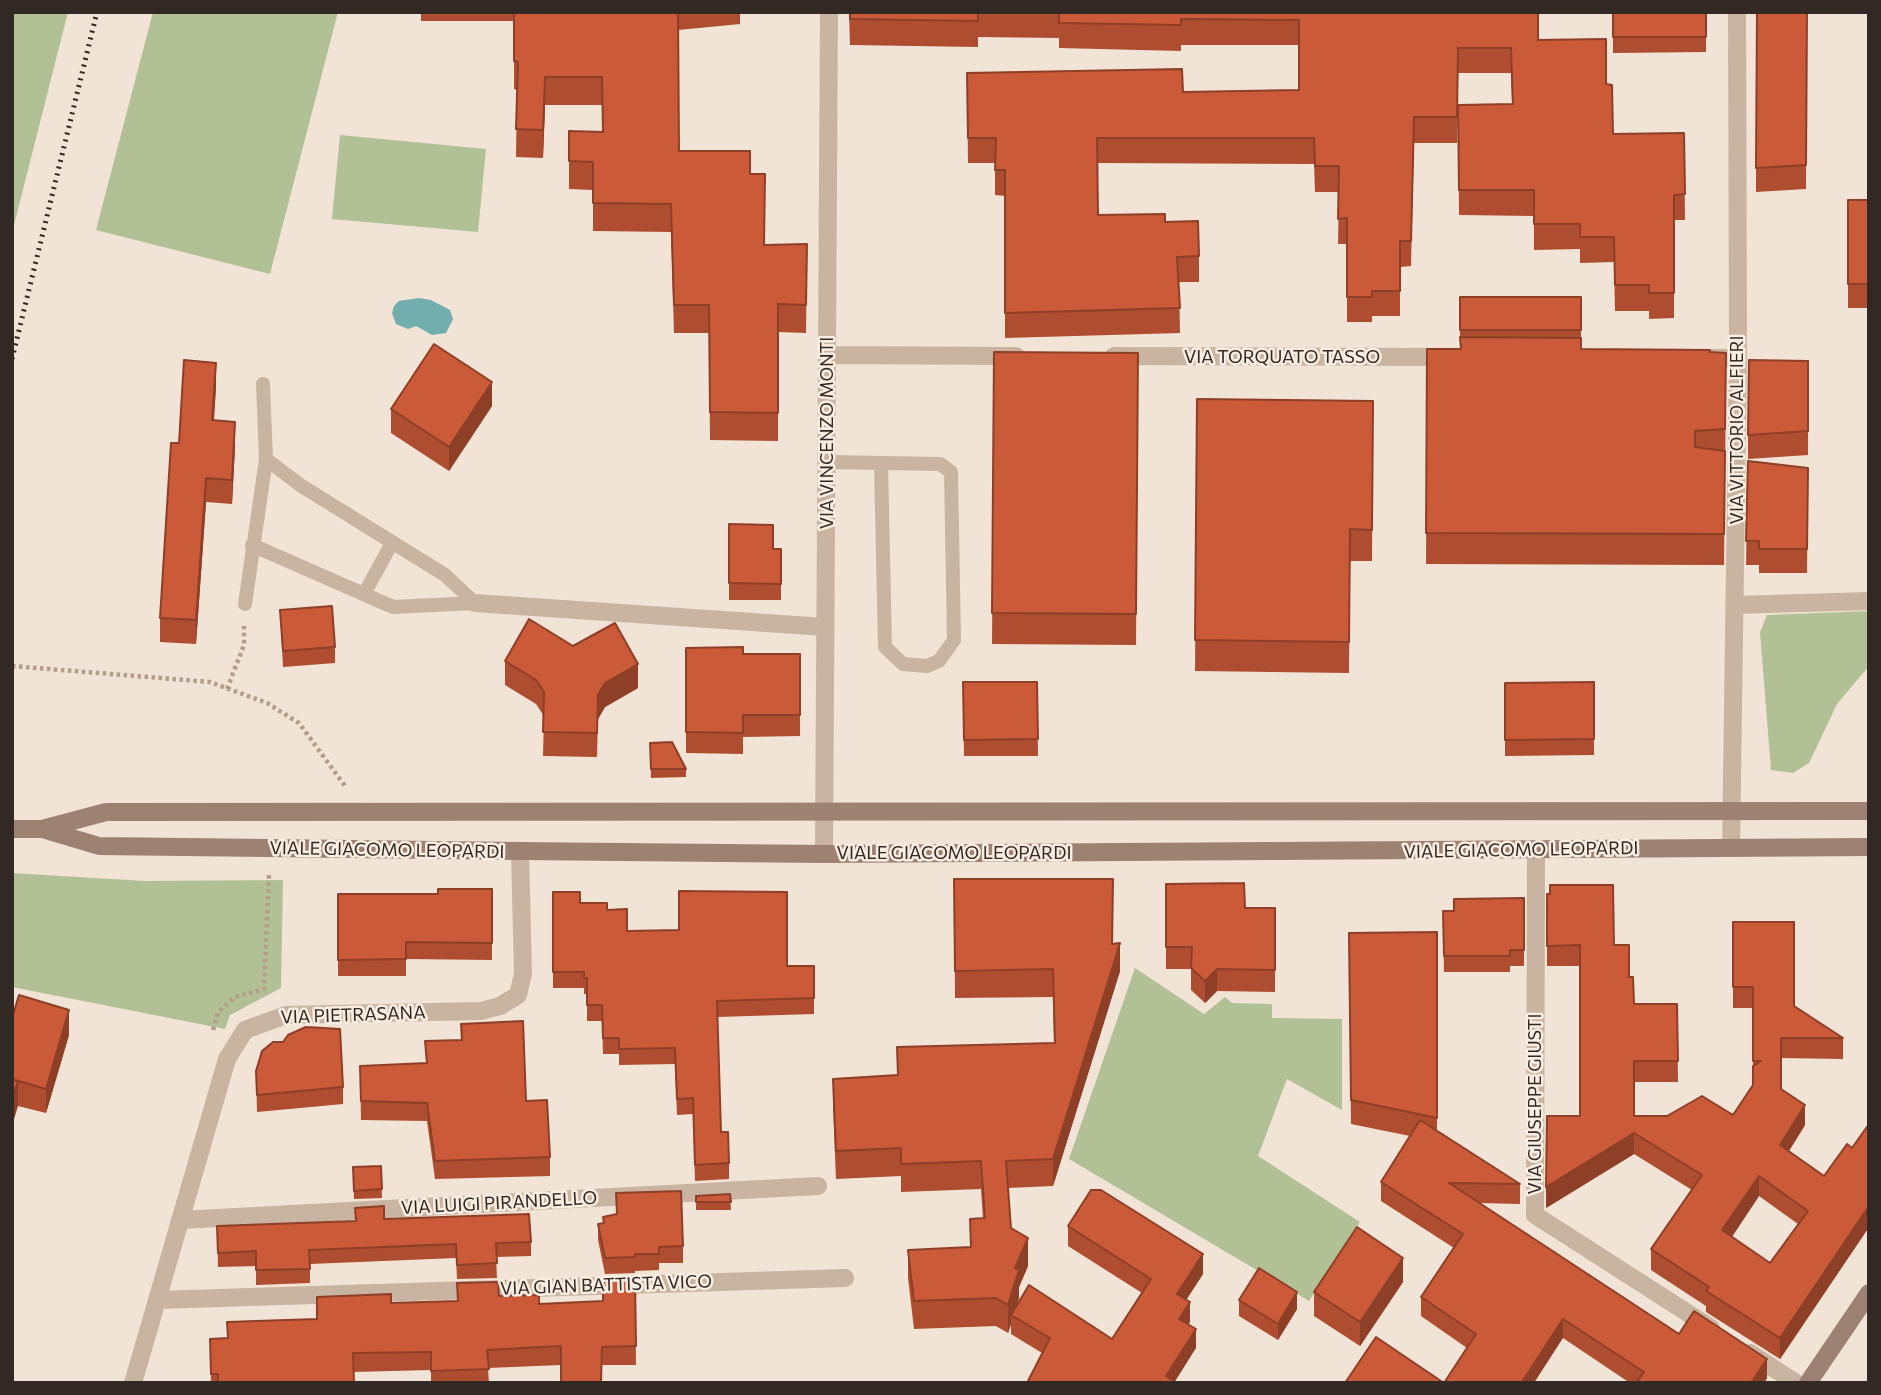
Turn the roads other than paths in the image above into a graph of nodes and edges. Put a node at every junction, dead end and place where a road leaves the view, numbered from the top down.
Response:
1 (829, 12) edge
2 (1737, 12) edge
3 (827, 355) junction
4 (1034, 356) edge
5 (1089, 356) edge
6 (1462, 357) edge
7 (1682, 358) edge
8 (1738, 358) junction
9 (263, 384) dead end
10 (266, 459) junction
11 (827, 462) junction
12 (881, 463) junction
13 (392, 543) junction
14 (252, 545) junction
15 (364, 594) junction
16 (1869, 601) edge
17 (475, 603) junction
18 (245, 604) road end
19 (1735, 606) junction
20 (825, 626) junction
21 (1869, 811) edge
22 (1732, 812) junction
23 (824, 814) junction
24 (12, 829) edge
25 (42, 829) junction
26 (1869, 847) edge
27 (1731, 848) junction
28 (520, 851) junction
29 (1536, 851) junction
30 (824, 854) junction
31 (818, 1186) dead end
32 (180, 1220) junction
33 (845, 1278) dead end
34 (1869, 1293) edge
35 (157, 1300) junction
36 (133, 1383) edge
37 (1796, 1383) edge
38 (1808, 1383) edge

1 - 3 street, VIA VINCENZO MONTI
2 - 8 street, VIA VITTORIO ALFIERI
3 - 4 street
3 - 11 street, VIA VINCENZO MONTI
5 - 6 street, VIA TORQUATO TASSO
7 - 8 street
8 - 19 street, VIA VITTORIO ALFIERI
9 - 10 lane
10 - 13 lane
10 - 14 lane
11 - 12 lane
11 - 20 street, VIA VINCENZO MONTI
12 - 12 lane
13 - 15 lane
13 - 17 lane
14 - 15 lane
14 - 18 lane
15 - 17 lane
16 - 19 street
17 - 20 street
19 - 22 street, VIA VITTORIO ALFIERI
20 - 23 street, VIA VINCENZO MONTI
21 - 22 main road, VIALE GIACOMO LEOPARDI
22 - 23 main road, VIALE GIACOMO LEOPARDI
22 - 27 street, VIA VITTORIO ALFIERI
23 - 25 main road, VIALE GIACOMO LEOPARDI
23 - 30 street, VIA VINCENZO MONTI
24 - 25 main road, VIALE GIACOMO LEOPARDI
25 - 28 main road, VIALE GIACOMO LEOPARDI
26 - 27 main road, VIALE GIACOMO LEOPARDI
27 - 29 main road, VIALE GIACOMO LEOPARDI
28 - 30 main road, VIALE GIACOMO LEOPARDI
28 - 32 street, VIA PIETRASANA
29 - 30 main road, VIALE GIACOMO LEOPARDI
29 - 37 street, VIA GIUSEPPE GIUSTI
31 - 32 street, VIA LUIGI PIRANDELLO
32 - 35 street, VIA PIETRASANA
33 - 35 street, VIA GIAN BATTISTA VICO
34 - 38 main road
35 - 36 street, VIA PIETRASANA

